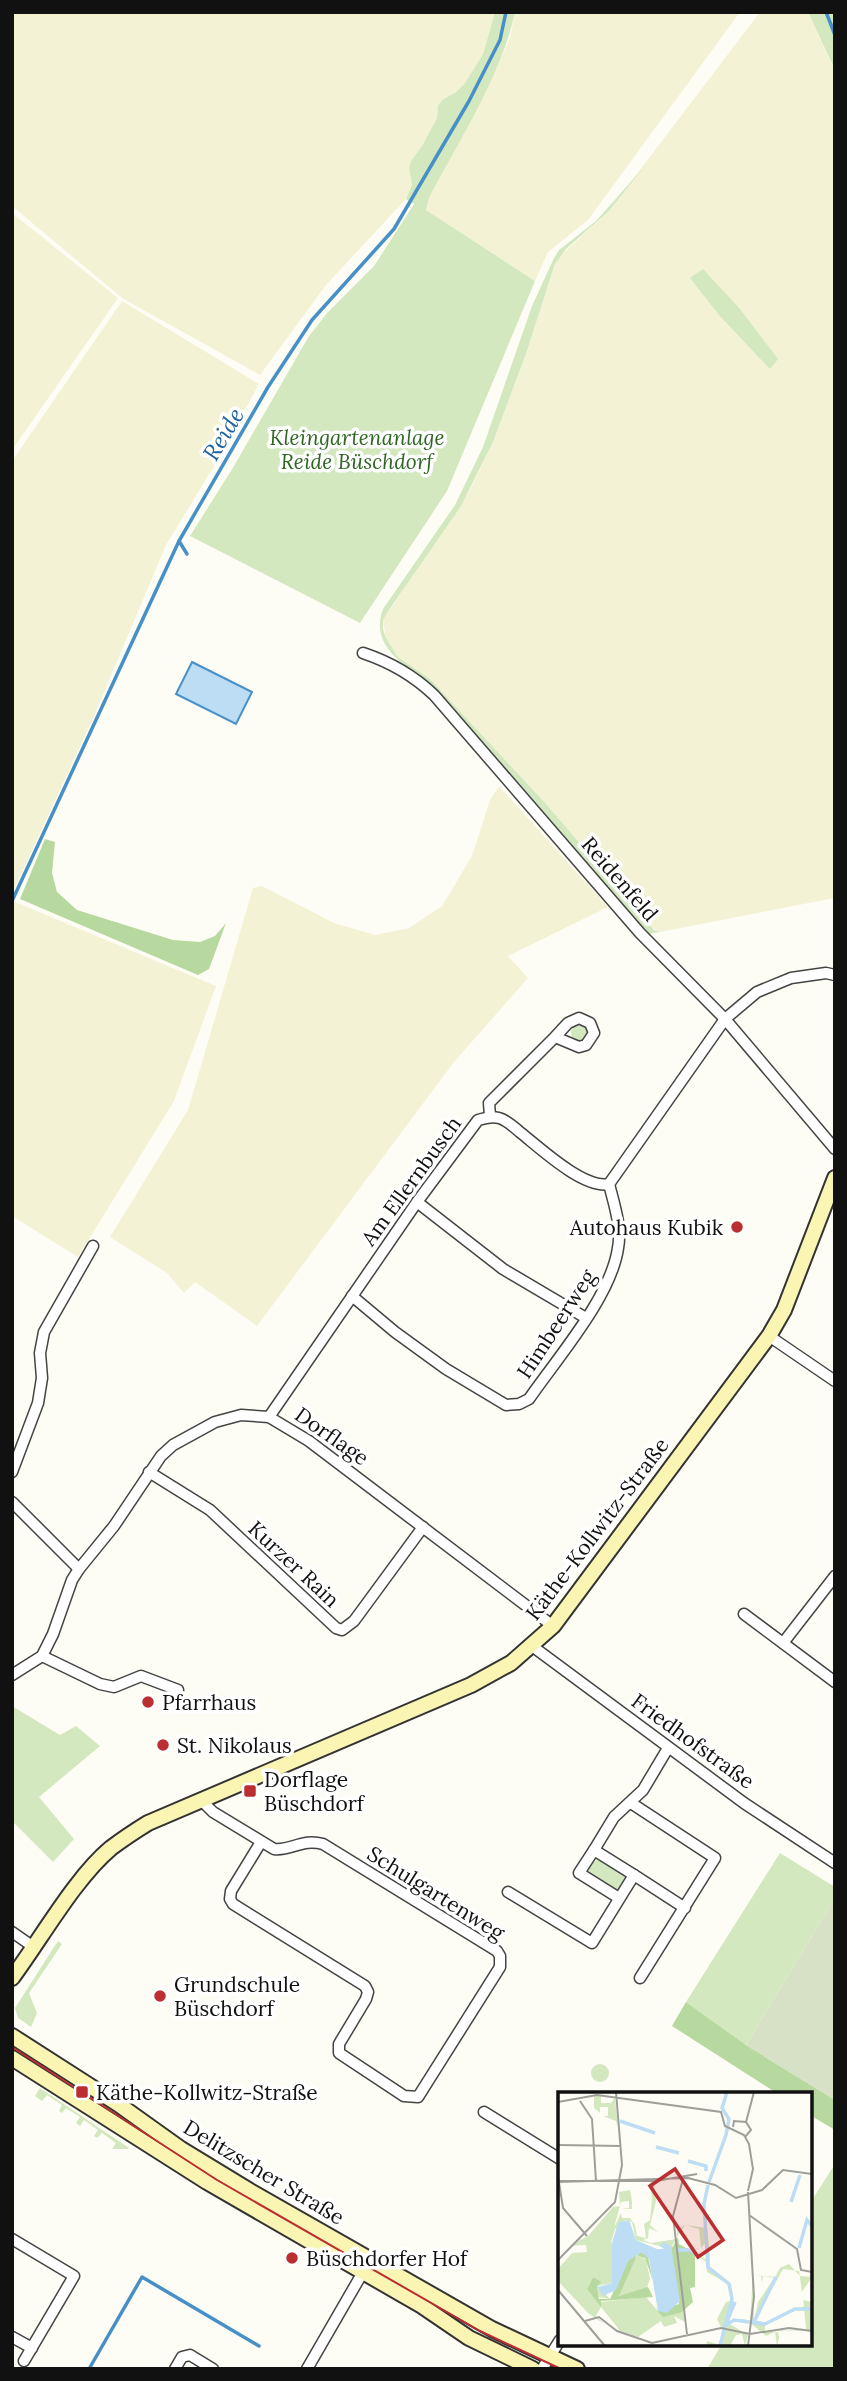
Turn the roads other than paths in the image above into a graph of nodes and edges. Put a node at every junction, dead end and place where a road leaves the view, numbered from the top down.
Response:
1 (363, 653) dead end
2 (835, 975) edge
3 (725, 1019) junction
4 (555, 1037) dead end
5 (490, 1116) junction
6 (835, 1149) edge
7 (835, 1178) edge
8 (609, 1184) junction
9 (417, 1202) junction
10 (93, 1246) dead end
11 (352, 1296) junction
12 (586, 1318) junction
13 (769, 1336) junction
14 (835, 1381) edge
15 (269, 1417) junction
16 (12, 1472) edge
17 (149, 1472) junction
18 (12, 1502) edge
19 (423, 1527) junction
20 (79, 1569) junction
21 (835, 1576) edge
22 (744, 1614) dead end
23 (553, 1626) junction
24 (783, 1643) junction
25 (532, 1646) junction
26 (42, 1656) junction
27 (12, 1675) edge
28 (835, 1682) edge
29 (178, 1690) dead end
30 (668, 1748) junction
31 (202, 1801) junction
32 (631, 1803) junction
33 (261, 1842) junction
34 (594, 1850) junction
35 (835, 1863) edge
36 (634, 1875) junction
37 (508, 1892) dead end
38 (619, 1898) junction
39 (685, 1908) junction
40 (12, 1932) edge
41 (34, 1948) junction
42 (12, 1978) edge
43 (640, 1978) dead end
44 (12, 2028) edge
45 (12, 2036) edge
46 (12, 2059) edge
47 (107, 2097) junction
48 (484, 2112) dead end
49 (558, 2158) edge
50 (12, 2239) edge
51 (363, 2272) junction
52 (12, 2337) edge
53 (558, 2343) edge
54 (32, 2348) junction
55 (24, 2361) dead end
56 (546, 2363) edge
57 (517, 2366) edge
58 (175, 2369) edge
59 (213, 2369) edge
60 (307, 2369) edge
61 (533, 2369) edge
62 (577, 2369) edge

1 - 3 street, Reidenfeld
2 - 3 street
3 - 6 street, Reidenfeld
3 - 8 street
4 - 5 street
5 - 8 street, Am Ellernbusch
5 - 9 street, Am Ellernbusch
7 - 13 main road, Käthe-Kollwitz-Straße
8 - 12 street, Himbeerweg
9 - 11 street, Am Ellernbusch
9 - 12 street
10 - 16 street
11 - 12 street, Himbeerweg
11 - 15 street, Am Ellernbusch
13 - 14 street
13 - 23 main road, Käthe-Kollwitz-Straße
15 - 17 street, Dorflage
15 - 19 street, Dorflage
17 - 19 street, Kurzer Rain
17 - 20 street, Dorflage
18 - 20 street
19 - 23 street, Dorflage
20 - 26 street, Dorflage
21 - 24 street
22 - 24 street
23 - 25 main road, Käthe-Kollwitz-Straße
24 - 28 street
25 - 30 street, Friedhofstraße
25 - 31 main road, Käthe-Kollwitz-Straße
26 - 27 street
26 - 29 street
30 - 32 street
30 - 35 street, Friedhofstraße
31 - 33 street, Schulgartenweg
31 - 41 main road, Käthe-Kollwitz-Straße
32 - 34 street
32 - 39 street
33 - 33 street, Schulgartenweg
34 - 36 street
34 - 38 street
36 - 38 street
36 - 39 street
37 - 38 street
39 - 43 street
40 - 41 street
41 - 42 main road, Käthe-Kollwitz-Straße
44 - 47 main road
45 - 47 main road, Delitzscher Straße
46 - 51 main road, Delitzscher Straße
47 - 56 main road, Delitzscher Straße
48 - 49 street
50 - 54 street
51 - 57 main road, Delitzscher Straße
51 - 60 street
52 - 54 street
53 - 56 street
54 - 55 street
56 - 62 main road, Delitzscher Straße
57 - 61 main road, Delitzscher Straße
58 - 59 street

